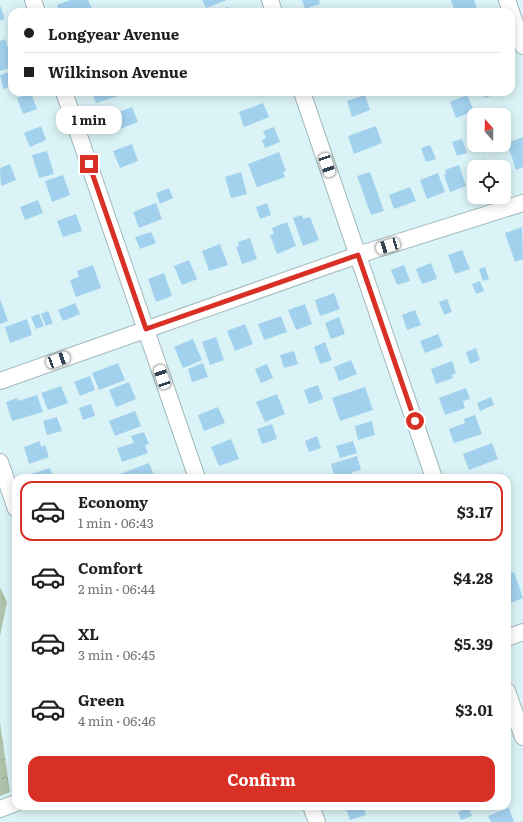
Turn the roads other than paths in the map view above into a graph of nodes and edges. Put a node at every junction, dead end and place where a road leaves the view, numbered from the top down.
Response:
1 (515, 23) edge
2 (523, 46) edge
3 (65, 96) edge
4 (303, 96) edge
5 (523, 203) edge
6 (358, 255) junction
7 (146, 329) junction
8 (0, 381) edge
9 (0, 462) edge
10 (196, 474) edge
11 (433, 474) edge
12 (12, 497) edge
13 (523, 632) edge
14 (511, 636) edge
15 (511, 702) edge
16 (523, 737) edge
17 (12, 804) edge
18 (0, 809) edge
19 (312, 810) edge
20 (317, 822) edge

1 - 2 street
3 - 7 street
4 - 6 street
5 - 6 street
6 - 7 street
6 - 11 street
7 - 8 street
7 - 10 street
9 - 12 street
13 - 14 street
15 - 16 street
17 - 18 street
19 - 20 street

